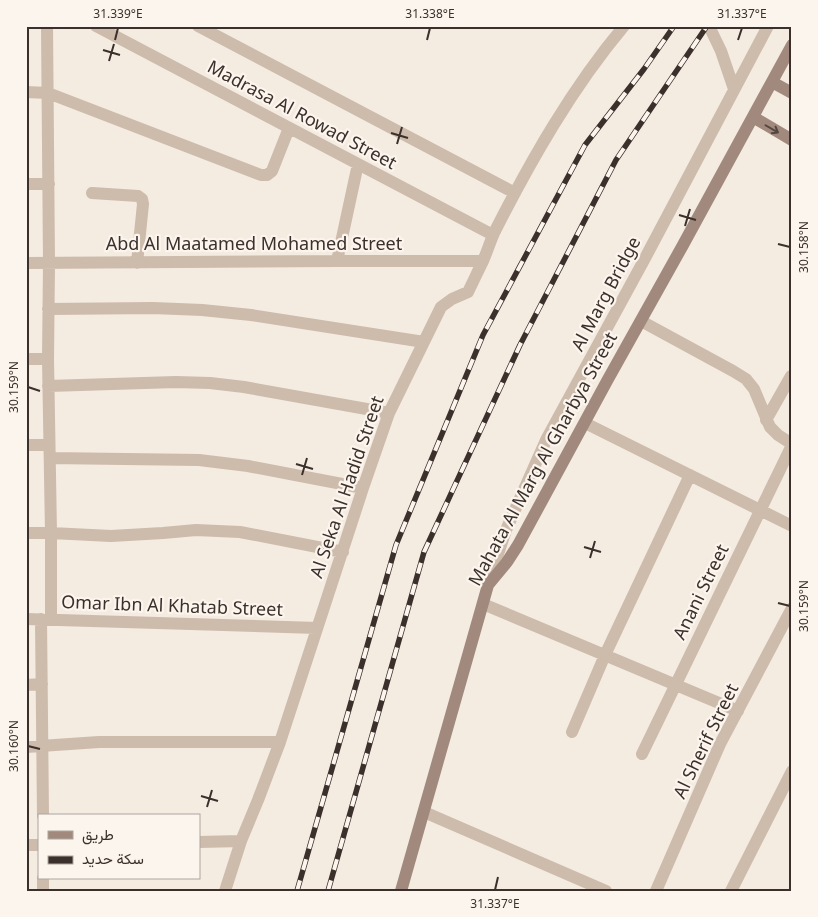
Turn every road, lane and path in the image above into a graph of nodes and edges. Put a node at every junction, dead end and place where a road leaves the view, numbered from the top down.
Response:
1 (47, 26) edge
2 (96, 26) edge
3 (198, 26) edge
4 (624, 26) edge
5 (709, 26) edge
6 (768, 26) edge
7 (792, 45) edge
8 (772, 82) junction
9 (734, 89) junction
10 (26, 92) edge
11 (48, 93) junction
12 (792, 93) edge
13 (753, 117) junction
14 (289, 128) junction
15 (792, 140) edge
16 (358, 164) junction
17 (26, 184) edge
18 (49, 184) junction
19 (515, 193) junction
20 (92, 194) dead end
21 (493, 235) junction
22 (337, 261) junction
23 (482, 261) junction
24 (137, 262) junction
25 (26, 263) edge
26 (49, 263) junction
27 (48, 309) junction
28 (641, 321) junction
29 (424, 342) junction
30 (26, 359) edge
31 (48, 359) junction
32 (791, 376) edge
33 (48, 386) junction
34 (389, 413) junction
35 (766, 420) junction
36 (585, 423) junction
37 (792, 444) edge
38 (26, 445) edge
39 (49, 451) junction
40 (690, 476) junction
41 (363, 488) junction
42 (760, 511) junction
43 (792, 526) edge
44 (26, 533) edge
45 (51, 533) junction
46 (343, 552) junction
47 (488, 585) junction
48 (483, 604) junction
49 (792, 608) edge
50 (26, 619) edge
51 (46, 619) junction
52 (317, 628) junction
53 (605, 655) junction
54 (26, 684) edge
55 (42, 684) junction
56 (676, 685) junction
57 (738, 711) junction
58 (572, 732) dead end
59 (280, 742) junction
60 (42, 746) junction
61 (26, 747) edge
62 (642, 754) dead end
63 (792, 771) edge
64 (424, 812) junction
65 (43, 814) edge
66 (241, 841) junction
67 (200, 842) edge
68 (225, 891) edge
69 (401, 891) edge
70 (606, 891) edge
71 (656, 891) edge
72 (730, 891) edge

1 - 11 street
2 - 14 street, Madrasa Al Rowad Street
3 - 19 street
4 - 19 street, Al Seka Al Hadid Street
5 - 9 street
6 - 9 street, Al Marg Bridge
7 - 8 main road, Mahata Al Marg Al Gharbya Street
8 - 12 main road
8 - 13 main road, Mahata Al Marg Al Gharbya Street
9 - 47 street, Al Marg Bridge
10 - 11 street
11 - 14 street
11 - 18 street
13 -> 15 main road
13 - 28 main road, Mahata Al Marg Al Gharbya Street
14 - 16 street, Madrasa Al Rowad Street
16 - 21 street, Madrasa Al Rowad Street
16 - 22 street
17 - 18 street
18 - 26 street
19 - 21 street, Al Seka Al Hadid Street
20 - 24 street
21 - 23 street, Al Seka Al Hadid Street
22 - 23 street, Abd Al Maatamed Mohamed Street
22 - 24 street, Abd Al Maatamed Mohamed Street
23 - 29 street, Al Seka Al Hadid Street
24 - 26 street, Abd Al Maatamed Mohamed Street
25 - 26 street, Abd Al Maatamed Mohamed Street
26 - 27 street
27 - 29 street
27 - 31 street
28 - 35 street
28 - 36 main road, Mahata Al Marg Al Gharbya Street
29 - 34 street, Al Seka Al Hadid Street
30 - 31 street
31 - 33 street
32 - 35 street
33 - 34 street
33 - 39 street
34 - 41 street, Al Seka Al Hadid Street
35 - 37 street
36 - 40 street
36 - 47 main road, Mahata Al Marg Al Gharbya Street
37 - 42 street, Anani Street
38 - 39 street
39 - 41 street
39 - 45 street
40 - 42 street
40 - 53 street
41 - 46 street, Al Seka Al Hadid Street
42 - 43 street
42 - 56 street, Anani Street
44 - 45 street
45 - 46 street
45 - 51 street
46 - 52 street, Al Seka Al Hadid Street
47 - 48 main road, Mahata Al Marg Al Gharbya Street
48 - 53 street
48 - 64 main road, Mahata Al Marg Al Gharbya Street
49 - 57 street, Al Sherif Street
50 - 51 street, Omar Ibn Al Khatab Street
51 - 52 street, Omar Ibn Al Khatab Street
51 - 55 street
52 - 59 street, Al Seka Al Hadid Street
53 - 56 street
53 - 58 street
54 - 55 street
55 - 60 street
56 - 57 street
56 - 62 street, Anani Street
57 - 71 street, Al Sherif Street
59 - 60 street
59 - 66 street, Al Seka Al Hadid Street
60 - 61 street
60 - 65 street
63 - 72 street
64 - 69 main road, Mahata Al Marg Al Gharbya Street
64 - 70 street
66 - 67 street
66 - 68 street, Al Seka Al Hadid Street

